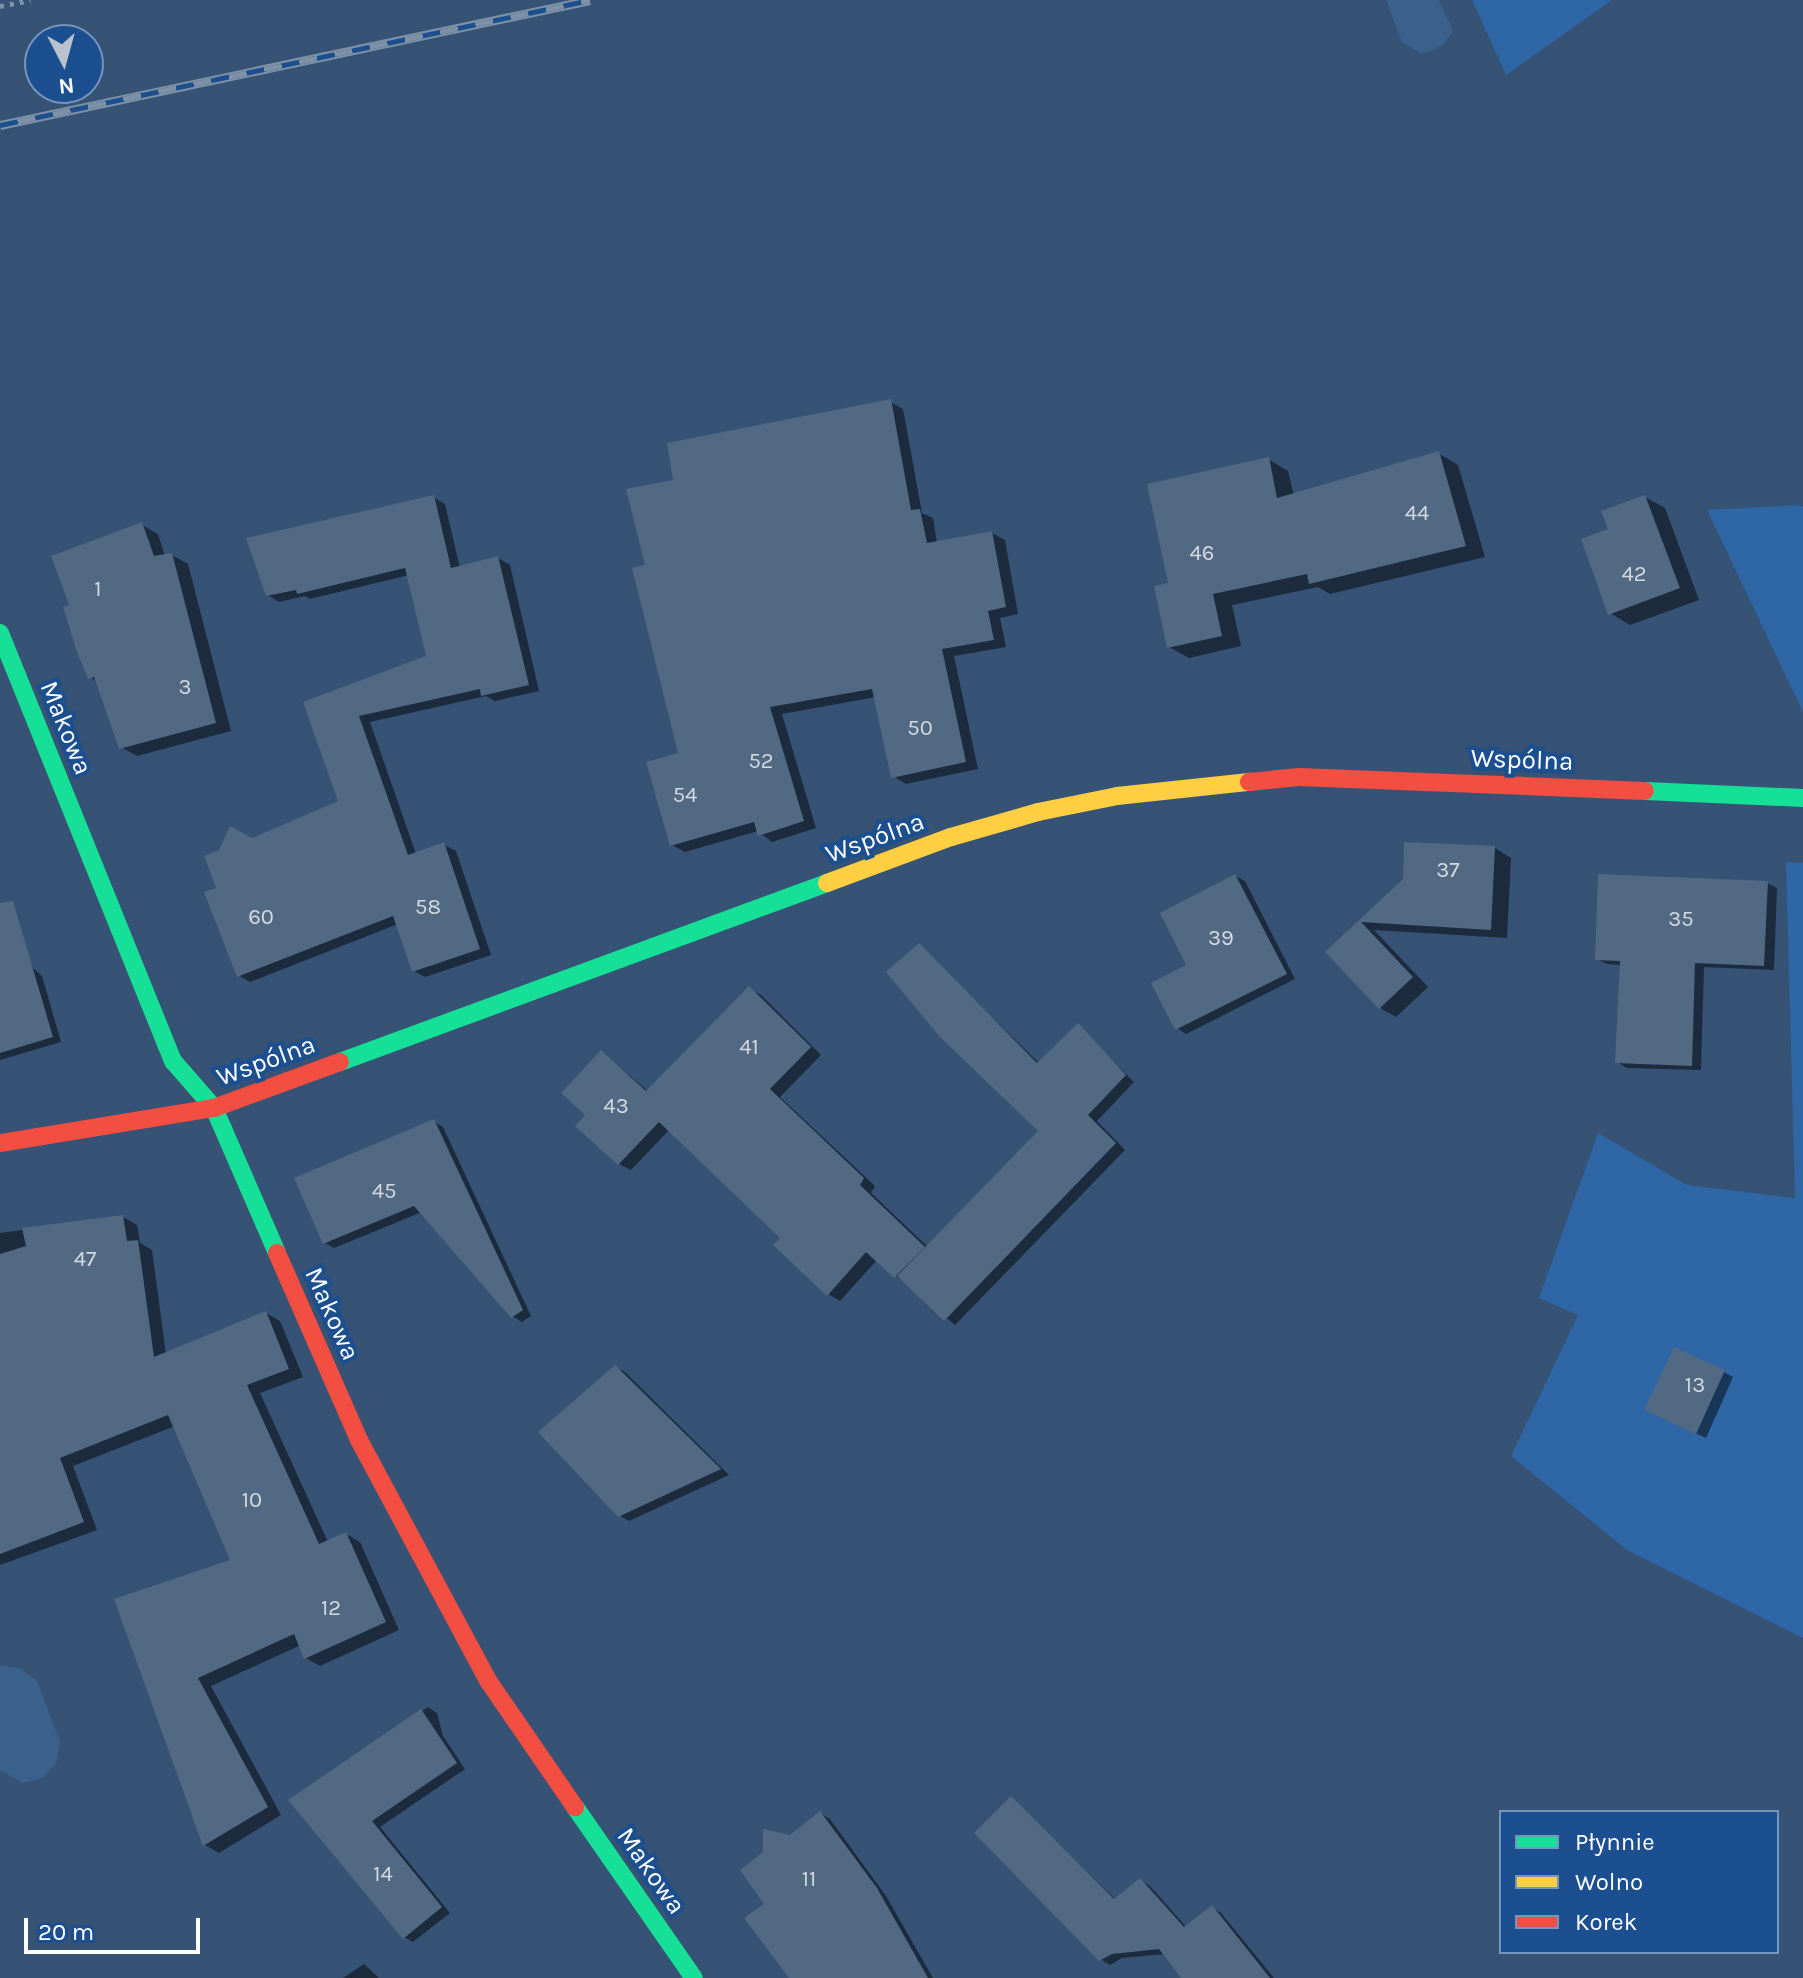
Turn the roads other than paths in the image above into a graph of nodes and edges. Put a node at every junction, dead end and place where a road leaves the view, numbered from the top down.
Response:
1 (0, 633) edge
2 (1803, 798) edge
3 (214, 1108) junction
4 (0, 1143) edge
5 (694, 1978) edge

1 - 3 street, Makowa
2 - 3 street, Wspólna
3 - 4 street, Wspólna
3 - 5 street, Makowa

